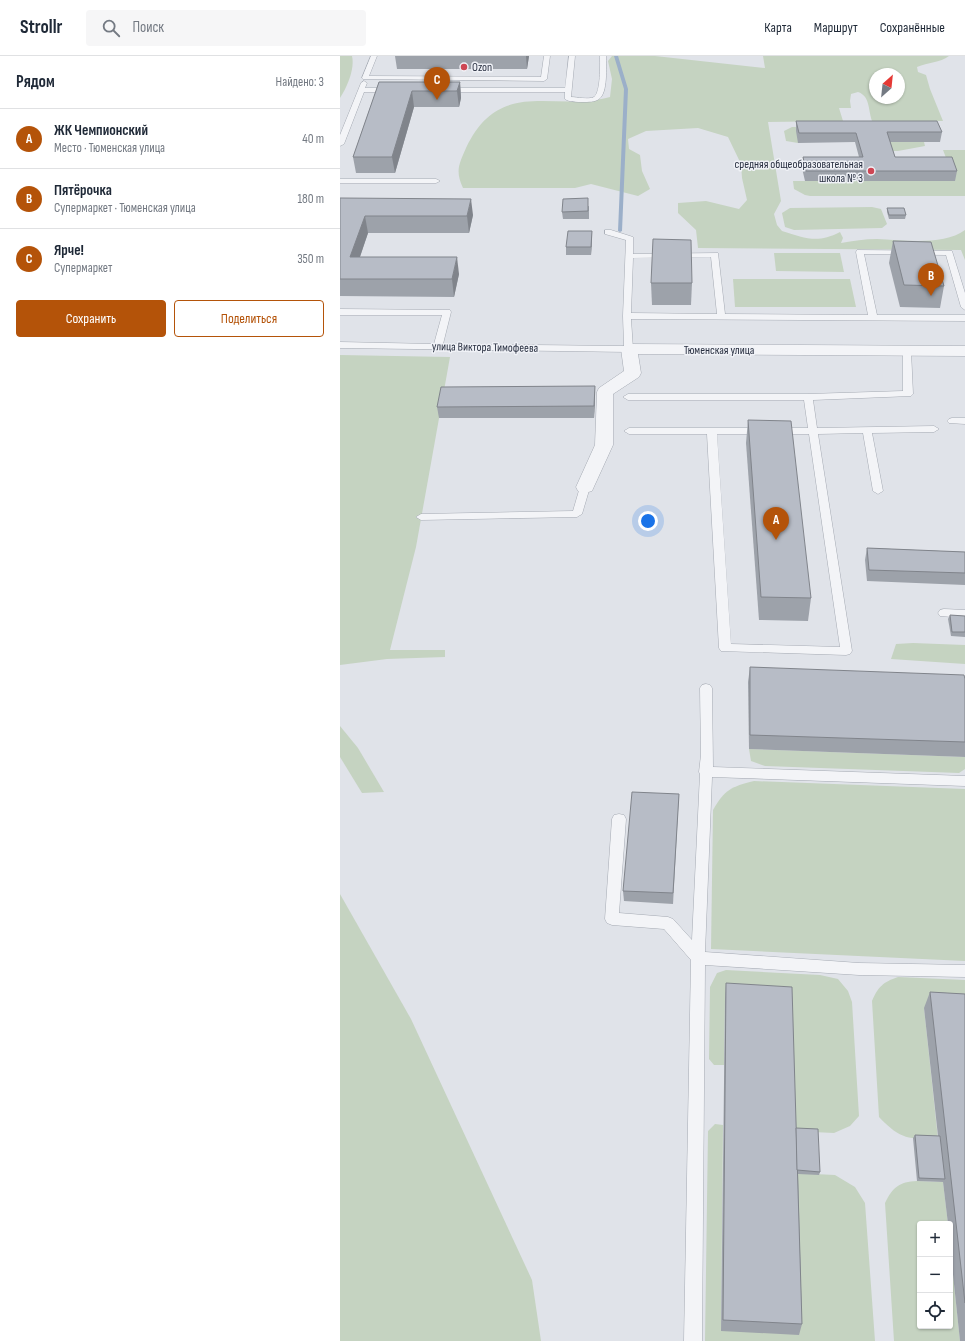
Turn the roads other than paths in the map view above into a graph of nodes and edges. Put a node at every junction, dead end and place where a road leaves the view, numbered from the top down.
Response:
1 (374, 56) edge
2 (547, 56) edge
3 (572, 56) edge
4 (603, 56) edge
5 (365, 78) junction
6 (362, 90) junction
7 (402, 90) edge
8 (439, 90) edge
9 (568, 90) junction
10 (340, 144) edge
11 (340, 181) edge
12 (436, 181) dead end
13 (608, 232) dead end
14 (629, 256) junction
15 (965, 307) edge
16 (340, 312) edge
17 (627, 316) junction
18 (721, 316) junction
19 (873, 318) junction
20 (965, 318) edge
21 (340, 345) edge
22 (438, 346) junction
23 (629, 349) junction
24 (907, 351) junction
25 (965, 351) edge
26 (628, 397) dead end
27 (808, 397) junction
28 (952, 421) dead end
29 (965, 421) edge
30 (934, 429) dead end
31 (867, 430) junction
32 (629, 431) dead end
33 (712, 431) junction
34 (813, 431) junction
35 (585, 487) joint
36 (878, 491) dead end
37 (421, 517) dead end
38 (944, 613) dead end
39 (965, 614) edge
40 (706, 688) dead end
41 (705, 772) junction
42 (965, 781) edge
43 (619, 819) dead end
44 (698, 958) junction
45 (965, 971) edge
46 (693, 1341) edge

1 - 5 lane
2 - 5 lane
3 - 9 lane
4 - 9 lane
5 - 6 lane
6 - 7 lane
6 - 10 lane
8 - 9 lane
11 - 12 lane
13 - 14 lane
14 - 17 lane
14 - 18 lane
15 - 19 lane
16 - 22 lane
17 - 18 lane
17 - 23 lane
18 - 19 lane
19 - 20 lane
21 - 22 lane, улица Виктора Тимофеева
22 - 23 lane, улица Виктора Тимофеева
23 - 24 street, Тюменская улица
23 - 35 street
24 - 25 street, Тюменская улица
24 - 27 lane
26 - 27 lane
27 - 34 lane
28 - 29 lane
30 - 31 lane
31 - 34 lane
31 - 36 lane
32 - 33 lane
33 - 34 lane
33 - 34 lane
35 - 37 lane
38 - 39 lane
40 - 41 lane
41 - 42 lane
41 - 44 lane
43 - 44 lane
44 - 45 lane
44 - 46 lane

